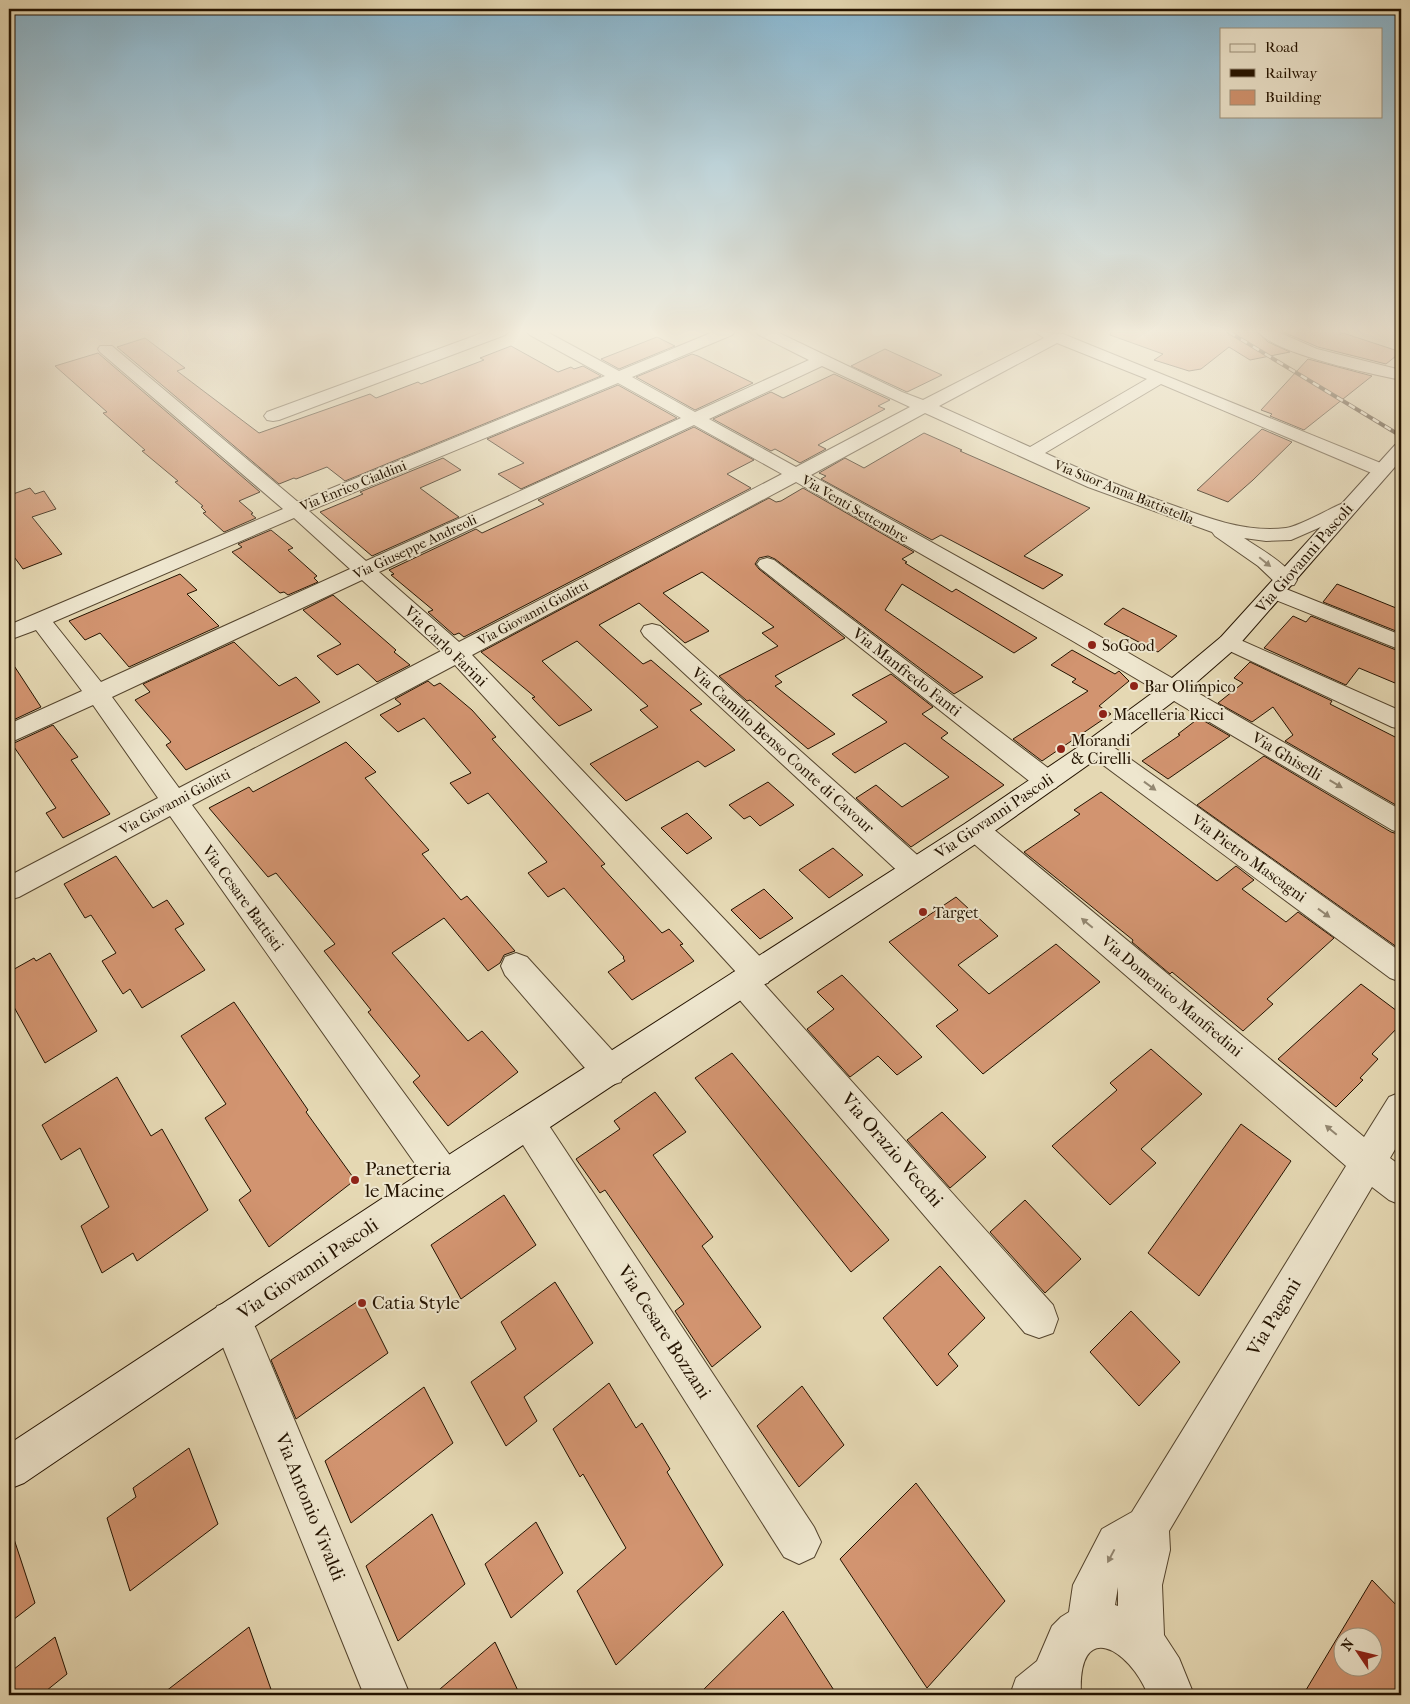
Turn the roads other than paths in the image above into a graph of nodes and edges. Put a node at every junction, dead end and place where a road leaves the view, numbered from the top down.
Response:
1 (180, 412) edge
2 (285, 412) edge
3 (535, 412) edge
4 (681, 412) edge
5 (711, 412) edge
6 (915, 412) edge
7 (934, 412) edge
8 (1104, 412) edge
9 (1241, 412) edge
10 (273, 416) dead end
11 (695, 419) junction
12 (1401, 449) edge
13 (1032, 454) junction
14 (1381, 470) junction
15 (795, 474) junction
16 (1348, 508) junction
17 (296, 510) junction
18 (1212, 526) junction
19 (1283, 535) junction
20 (1304, 560) junction
21 (767, 564) dead end
22 (364, 570) junction
23 (1281, 586) junction
24 (39, 619) junction
25 (652, 631) dead end
26 (9, 633) edge
27 (1228, 642) junction
28 (1401, 642) edge
29 (457, 652) junction
30 (1174, 689) junction
31 (97, 694) junction
32 (1401, 721) edge
33 (9, 734) edge
34 (1096, 747) junction
35 (1047, 780) junction
36 (174, 803) junction
37 (1401, 823) edge
38 (976, 830) junction
39 (914, 869) junction
40 (9, 889) edge
41 (516, 966) dead end
42 (1401, 969) edge
43 (750, 978) junction
44 (609, 1070) junction
45 (1401, 1108) edge
46 (528, 1123) junction
47 (1368, 1162) junction
48 (445, 1177) junction
49 (1401, 1188) edge
50 (1039, 1319) dead end
51 (231, 1320) junction
52 (9, 1468) edge
53 (1148, 1527) junction
54 (799, 1542) dead end
55 (1090, 1627) junction
56 (1141, 1644) junction
57 (1050, 1688) edge
58 (387, 1695) edge
59 (1171, 1695) edge

1 - 17 street, Via Carlo Farini
2 - 10 street
3 - 17 street, Via Enrico Cialdini
4 - 11 street, Via Venti Settembre
5 - 11 street, Via Giuseppe Andreoli
6 - 15 street, Via Giovanni Giolitti
7 - 13 street, Via Suor Anna Battistella
8 - 13 street
9 - 14 street
11 - 15 street, Via Venti Settembre
11 - 22 street, Via Giuseppe Andreoli
12 - 14 street, Via Giovanni Pascoli
13 - 18 street, Via Suor Anna Battistella
14 - 16 street, Via Giovanni Pascoli
15 - 29 street, Via Giovanni Giolitti
15 - 30 street, Via Venti Settembre
16 - 19 street
16 - 20 street, Via Giovanni Pascoli
17 - 22 street, Via Carlo Farini
17 - 24 street, Via Enrico Cialdini
18 - 19 street
18 -> 23 street
19 - 20 street
20 - 23 street, Via Giovanni Pascoli
21 - 35 street, Via Manfredo Fanti
22 - 29 street, Via Carlo Farini
22 - 31 street, Via Giuseppe Andreoli
23 - 27 street, Via Giovanni Pascoli
23 - 28 street
24 - 26 street, Via Enrico Cialdini
24 - 31 street, Via Cesare Battisti
25 - 39 street, Via Camillo Benso Conte di Cavour
27 - 30 street, Via Giovanni Pascoli
27 - 32 street
29 - 36 street, Via Giovanni Giolitti
29 - 43 street, Via Carlo Farini
30 - 34 street, Via Giovanni Pascoli
30 -> 37 street, Via Ghiselli
31 - 33 street, Via Giuseppe Andreoli
31 - 36 street, Via Cesare Battisti
34 - 35 street, Via Giovanni Pascoli
34 -> 42 street, Via Pietro Mascagni
35 - 38 street, Via Giovanni Pascoli
36 - 40 street, Via Giovanni Giolitti
36 - 48 street, Via Cesare Battisti
38 - 39 street, Via Giovanni Pascoli
47 -> 38 street, Via Domenico Manfredini
39 - 43 street, Via Giovanni Pascoli
41 - 44 street
43 - 44 street, Via Giovanni Pascoli
43 - 50 street, Via Orazio Vecchi
44 - 46 street, Via Giovanni Pascoli
45 - 47 street, Via Pagani
46 - 48 street, Via Giovanni Pascoli
46 - 54 street, Via Cesare Bozzani
47 - 49 street, Via Domenico Manfredini
47 - 53 street, Via Pagani
48 - 51 street, Via Giovanni Pascoli
51 - 52 street, Via Giovanni Pascoli
51 - 58 street, Via Antonio Vivaldi
53 -> 55 street
53 - 56 street
55 - 56 street
55 - 57 street
56 - 59 street

